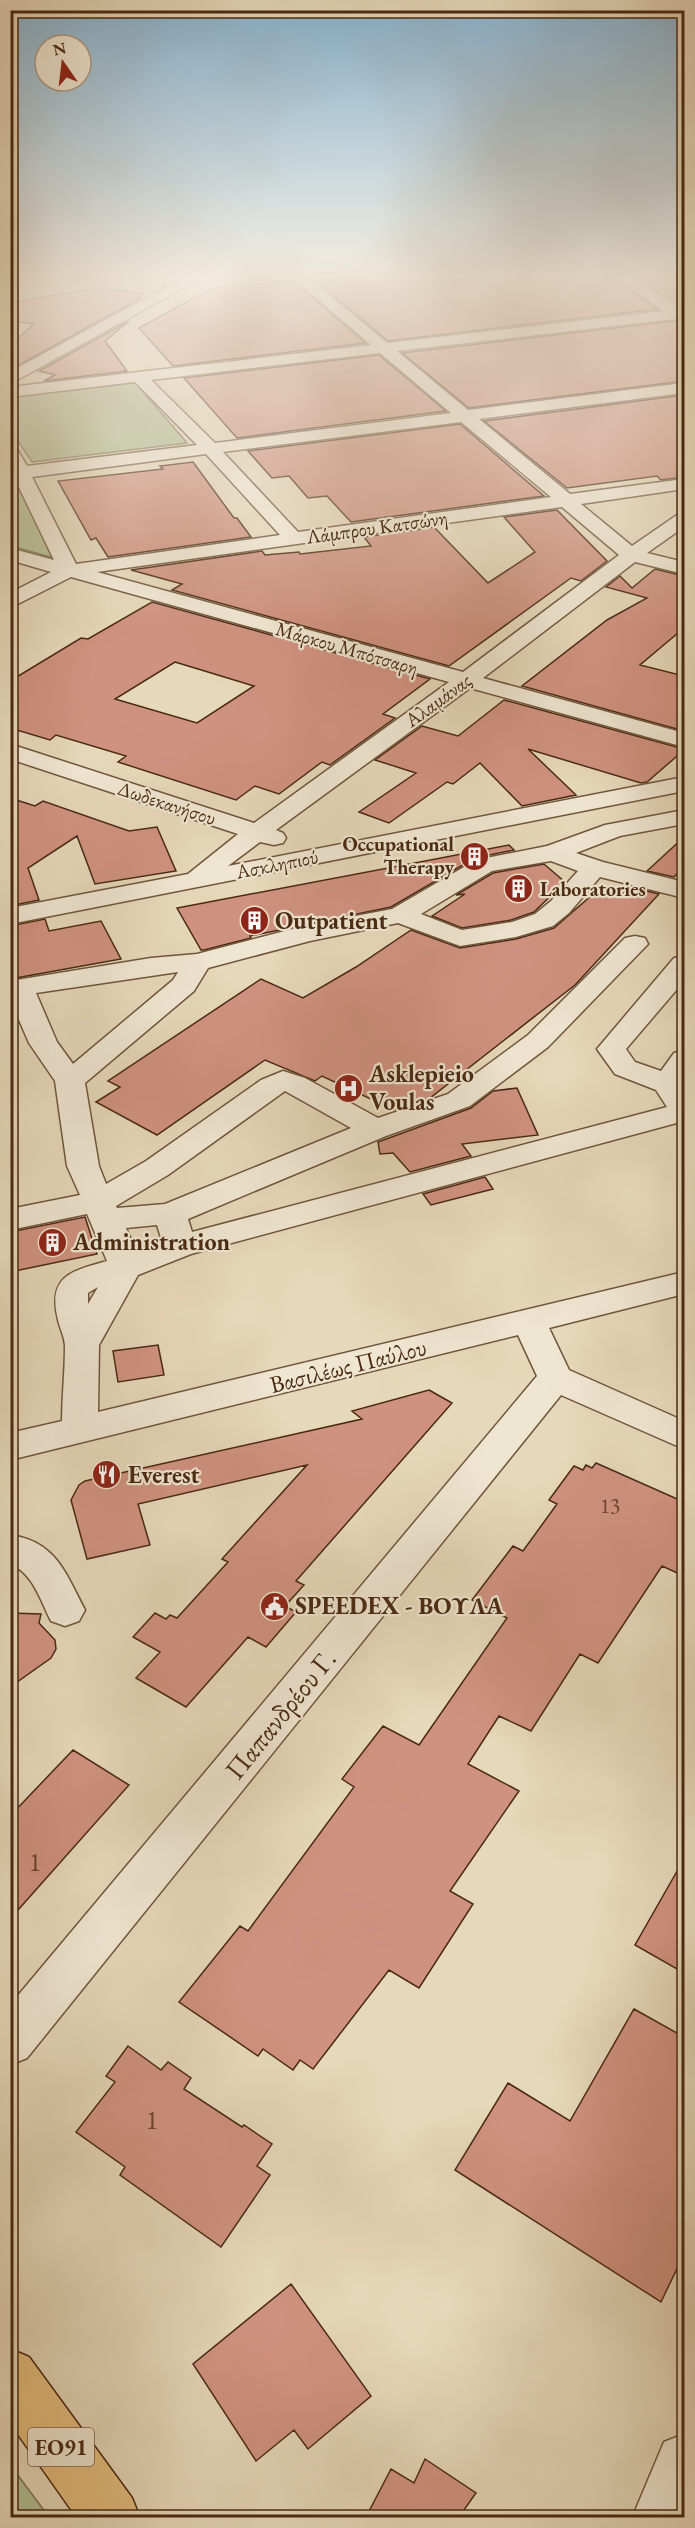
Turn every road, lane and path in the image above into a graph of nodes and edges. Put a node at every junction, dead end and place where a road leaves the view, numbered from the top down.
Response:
1 (153, 391) edge
2 (437, 391) edge
3 (660, 391) edge
4 (466, 415) junction
5 (211, 448) junction
6 (10, 452) edge
7 (16, 473) edge
8 (684, 484) edge
9 (567, 500) junction
10 (684, 519) edge
11 (294, 538) junction
12 (10, 554) edge
13 (631, 555) junction
14 (684, 568) edge
15 (69, 570) junction
16 (10, 602) edge
17 (465, 681) junction
18 (684, 740) edge
19 (10, 751) edge
20 (684, 784) edge
21 (684, 818) edge
22 (257, 833) junction
23 (553, 853) junction
24 (322, 855) junction
25 (594, 868) junction
26 (192, 881) junction
27 (684, 890) edge
28 (400, 915) junction
29 (10, 916) edge
30 (635, 944) dead end
31 (198, 962) junction
32 (684, 964) edge
33 (15, 988) edge
34 (684, 1059) edge
35 (70, 1082) junction
36 (667, 1084) junction
37 (684, 1111) edge
38 (375, 1129) junction
39 (104, 1210) junction
40 (170, 1214) junction
41 (10, 1220) edge
42 (180, 1245) junction
43 (126, 1268) junction
44 (684, 1283) edge
45 (529, 1322) junction
46 (555, 1378) junction
47 (80, 1431) junction
48 (684, 1436) edge
49 (10, 1447) edge
50 (10, 1550) edge
51 (65, 1610) dead end
52 (10, 2042) edge
53 (10, 2376) edge
54 (684, 2462) edge
55 (112, 2517) edge
56 (660, 2517) edge

1 - 5 street
2 - 4 street
3 - 4 street
4 - 5 street
4 - 9 street
5 - 7 street
5 - 11 street
6 - 7 street
7 - 15 street
8 - 9 street, Λάμπρου Κατσώνη
9 - 11 street, Λάμπρου Κατσώνη
9 - 13 street
10 - 13 street, Αλαμάνας
11 - 15 street, Λάμπρου Κατσώνη
12 - 15 street, Μάρκου Μπότσαρη
13 - 14 street
13 - 17 street, Αλαμάνας
15 - 16 street
15 - 17 street, Μάρκου Μπότσαρη
17 - 18 street, Μάρκου Μπότσαρη
17 - 22 street, Αλαμάνας
19 - 22 street, Δωδεκανήσου
20 - 24 street, Ασκληπιού
21 - 23 street
22 - 24 street, Δωδεκανήσου
22 - 26 street, Αλαμάνας
23 - 25 street
23 - 28 street
24 - 26 street, Ασκληπιού
25 - 27 street
25 - 28 street
26 - 29 street, Ασκληπιού
28 - 31 street
30 - 38 street
31 - 33 street
31 - 35 street
32 - 36 street
33 - 35 street
34 - 36 street
35 - 39 street
36 - 37 street
37 - 42 street
38 - 39 street
38 - 40 street
39 - 40 street
39 - 41 street
39 - 43 street
40 - 42 street
42 - 43 street
43 - 47 street
44 - 45 street, Βασιλέως Παύλου
45 - 46 street
45 - 47 street, Βασιλέως Παύλου
46 - 48 street
46 - 52 street, Παπανδρέου Γ.
47 - 49 street, Βασιλέως Παύλου
50 - 51 street
53 - 55 main road, ΕΟ91
54 - 56 street

